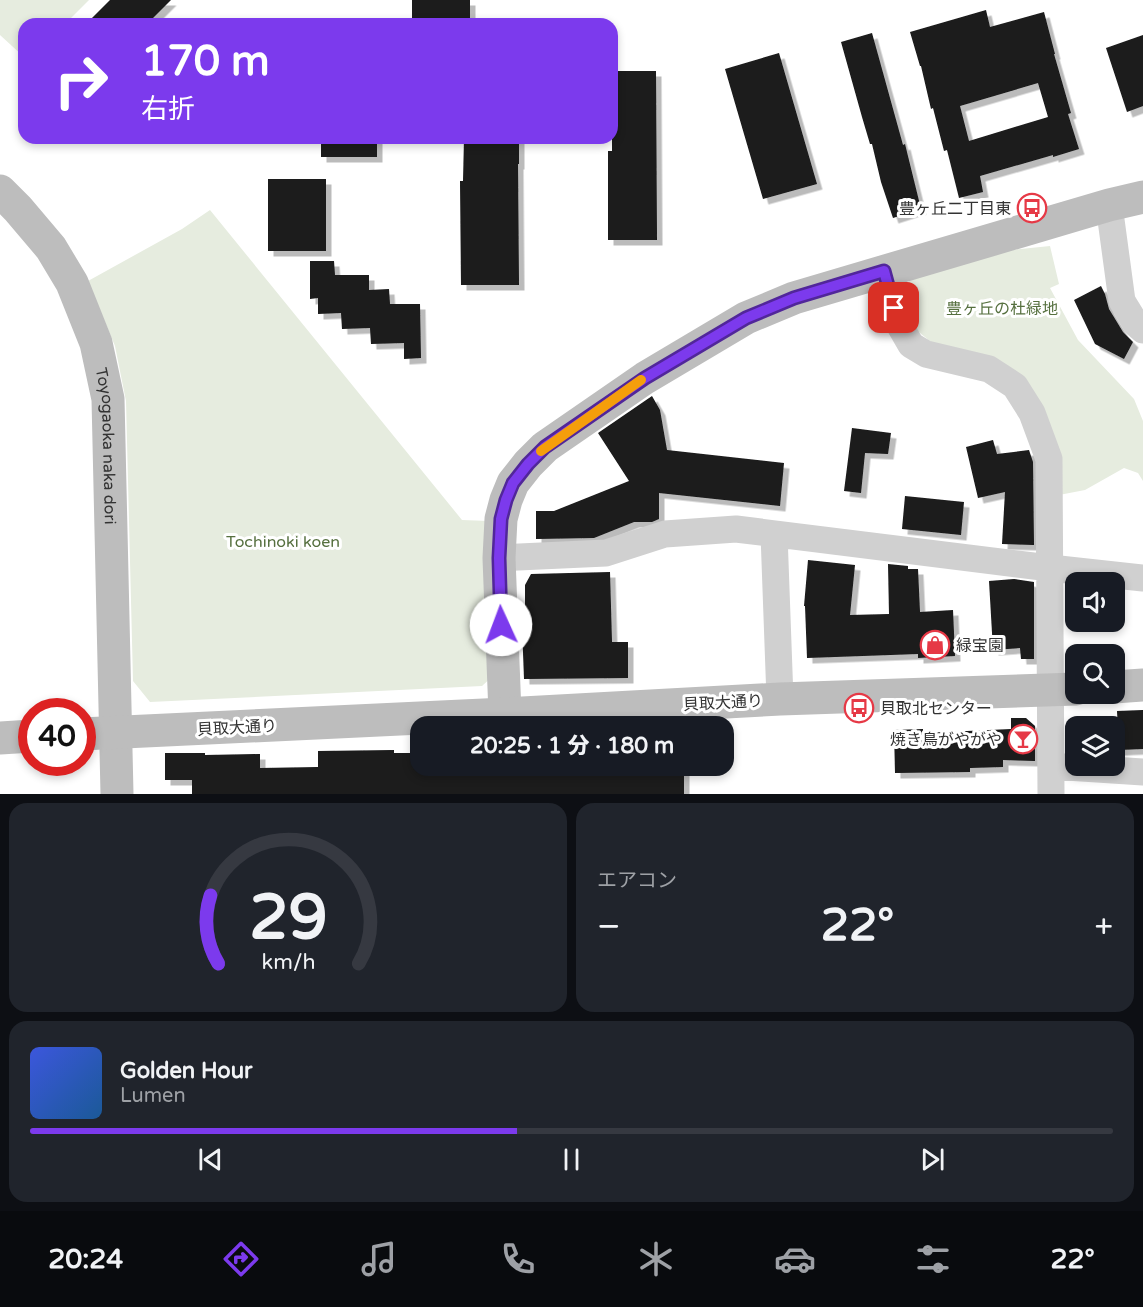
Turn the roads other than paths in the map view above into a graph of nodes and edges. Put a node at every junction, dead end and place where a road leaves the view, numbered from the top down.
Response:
1 (0, 191) edge
2 (1143, 197) edge
3 (1109, 205) junction
4 (884, 271) junction
5 (1143, 330) edge
6 (774, 534) junction
7 (499, 558) junction
8 (1050, 568) junction
9 (1143, 578) edge
10 (1143, 685) edge
11 (1125, 686) edge
12 (1063, 690) edge
13 (780, 699) junction
14 (505, 714) junction
15 (116, 732) junction
16 (96, 733) edge
17 (18, 737) edge
18 (0, 738) edge
19 (1051, 766) junction
20 (1143, 772) edge
21 (117, 794) edge
22 (1051, 794) edge

1 - 15 street, Toyogaoka naka dori
2 - 3 street
3 - 4 street
3 - 5 street
4 - 7 street
4 - 8 street
6 - 7 street
6 - 8 street
6 - 13 street
7 - 14 street
8 - 9 street
8 - 12 street
10 - 11 street
12 - 13 street, 貝取大通り
12 - 19 street
13 - 14 street, 貝取大通り
14 - 15 street, 貝取大通り
15 - 16 street, 貝取大通り
15 - 21 street, Toyogaoka naka dori
17 - 18 street
19 - 20 street
19 - 22 street

